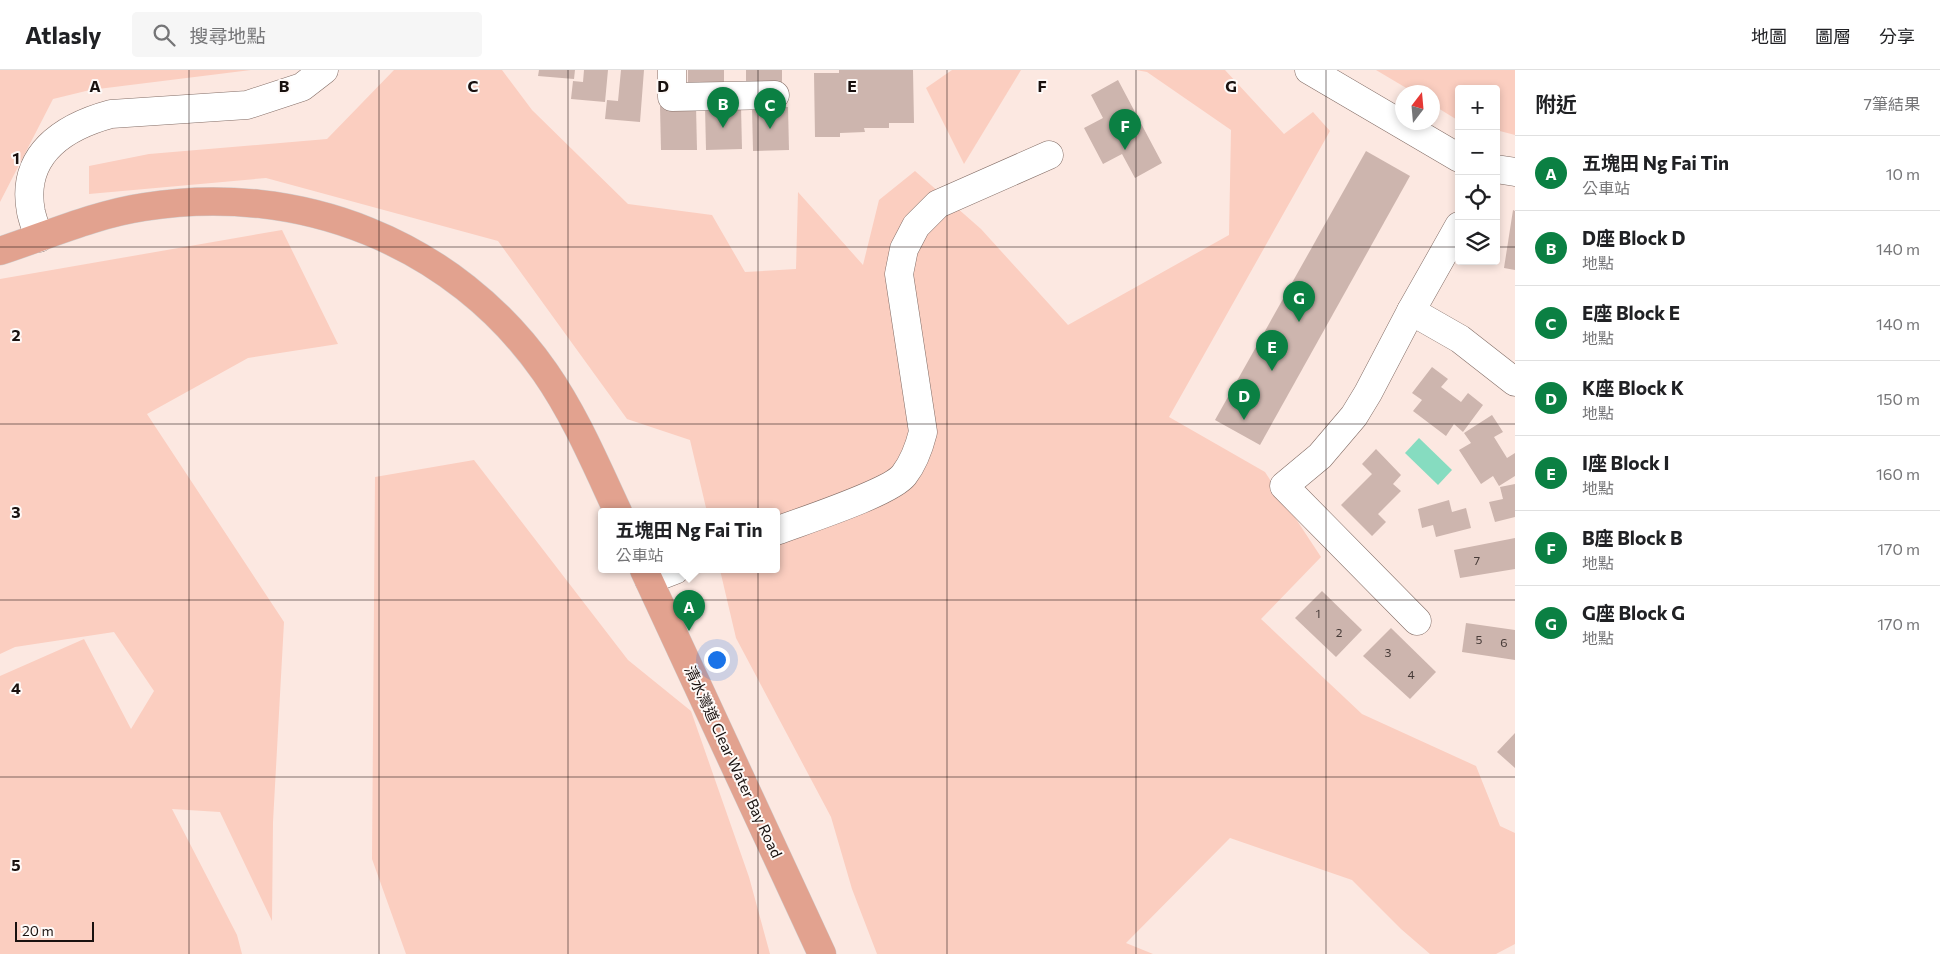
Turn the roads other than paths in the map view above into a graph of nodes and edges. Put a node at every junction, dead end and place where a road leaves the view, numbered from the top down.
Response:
1 (324, 70) edge
2 (672, 70) edge
3 (1309, 70) edge
4 (775, 95) dead end
5 (1049, 155) dead end
6 (1455, 156) edge
7 (1500, 170) edge
8 (1515, 172) edge
9 (1455, 233) edge
10 (39, 238) junction
11 (0, 251) edge
12 (1411, 311) junction
13 (1515, 382) edge
14 (616, 508) edge
15 (780, 529) edge
16 (647, 575) edge
17 (1417, 621) dead end
18 (822, 954) edge

1 - 10 street
2 - 4 street
3 - 6 street
5 - 15 street
7 - 8 street
9 - 12 street
10 - 11 main road
10 - 14 main road
12 - 13 street
12 - 17 street
16 - 18 main road, 清水灣道 Clear Water Bay Road

